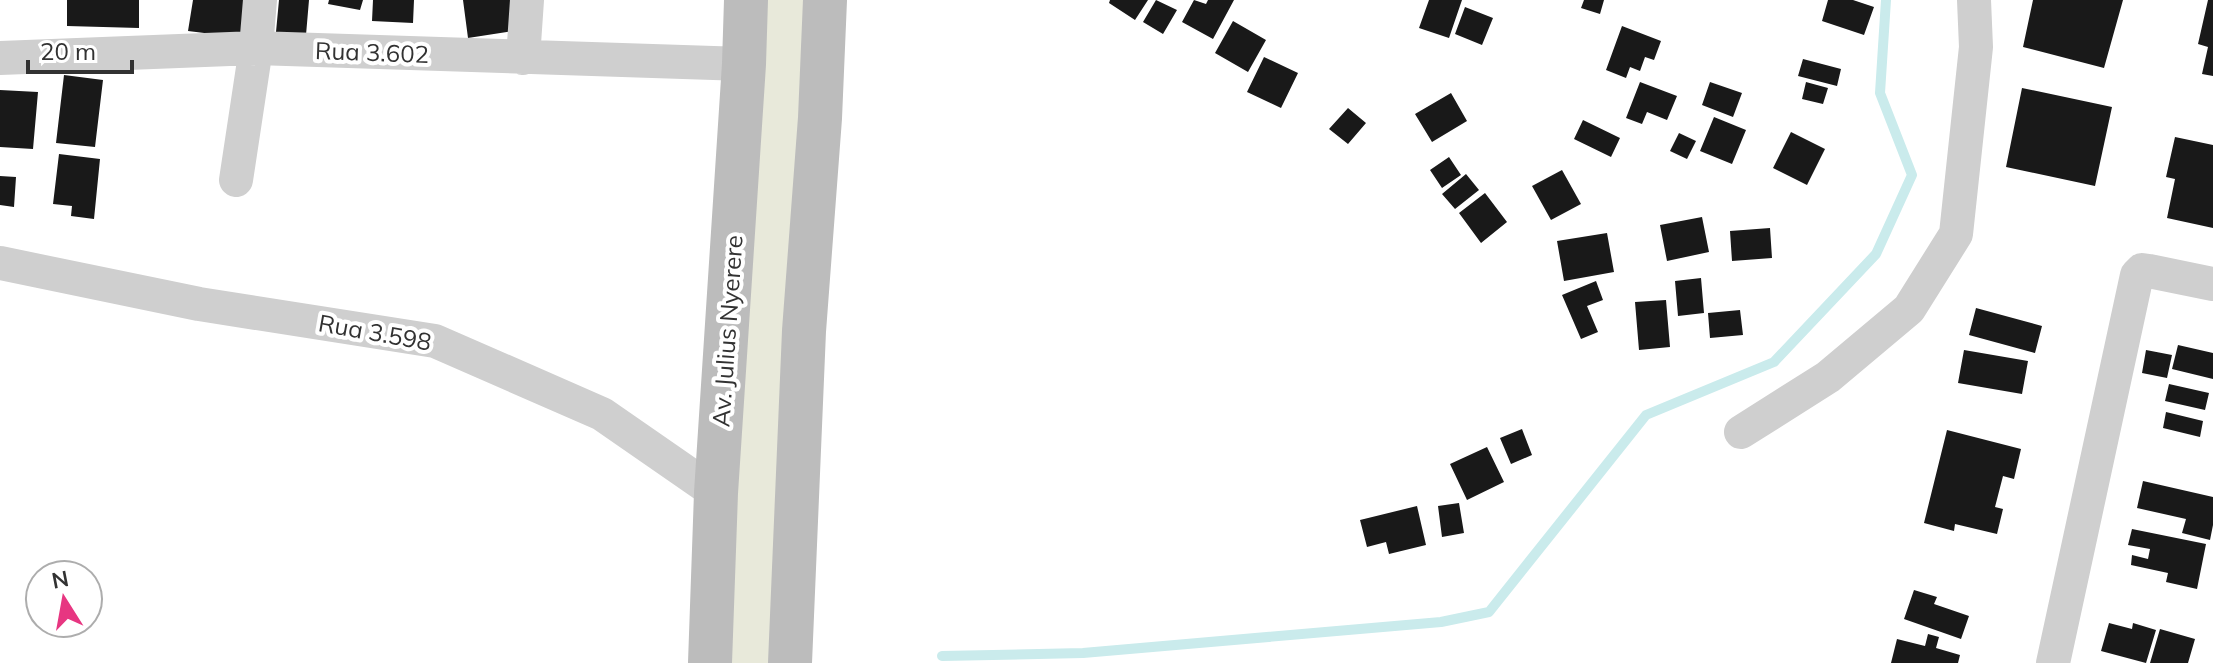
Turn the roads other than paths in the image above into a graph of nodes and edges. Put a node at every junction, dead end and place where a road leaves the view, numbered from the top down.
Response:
1 (260, 0) edge
2 (527, 0) edge
3 (746, 0) edge
4 (825, 0) edge
5 (1974, 0) edge
6 (256, 48) junction
7 (0, 58) edge
8 (523, 58) junction
9 (744, 64) junction
10 (236, 180) dead end
11 (0, 263) edge
12 (2213, 284) edge
13 (1741, 432) dead end
14 (716, 493) junction
15 (710, 663) edge
16 (790, 663) edge
17 (2053, 663) edge

1 - 6 street
2 - 8 street
3 - 9 main road, Av. Julius Nyerere
4 - 16 main road
5 - 13 street
6 - 7 street, Rua 3.602
6 - 8 street, Rua 3.602
6 - 10 street
8 - 9 street, Rua 3.602
9 - 14 main road, Av. Julius Nyerere
11 - 14 street, Rua 3.598
12 - 17 street
14 - 15 main road, Av. Julius Nyerere

